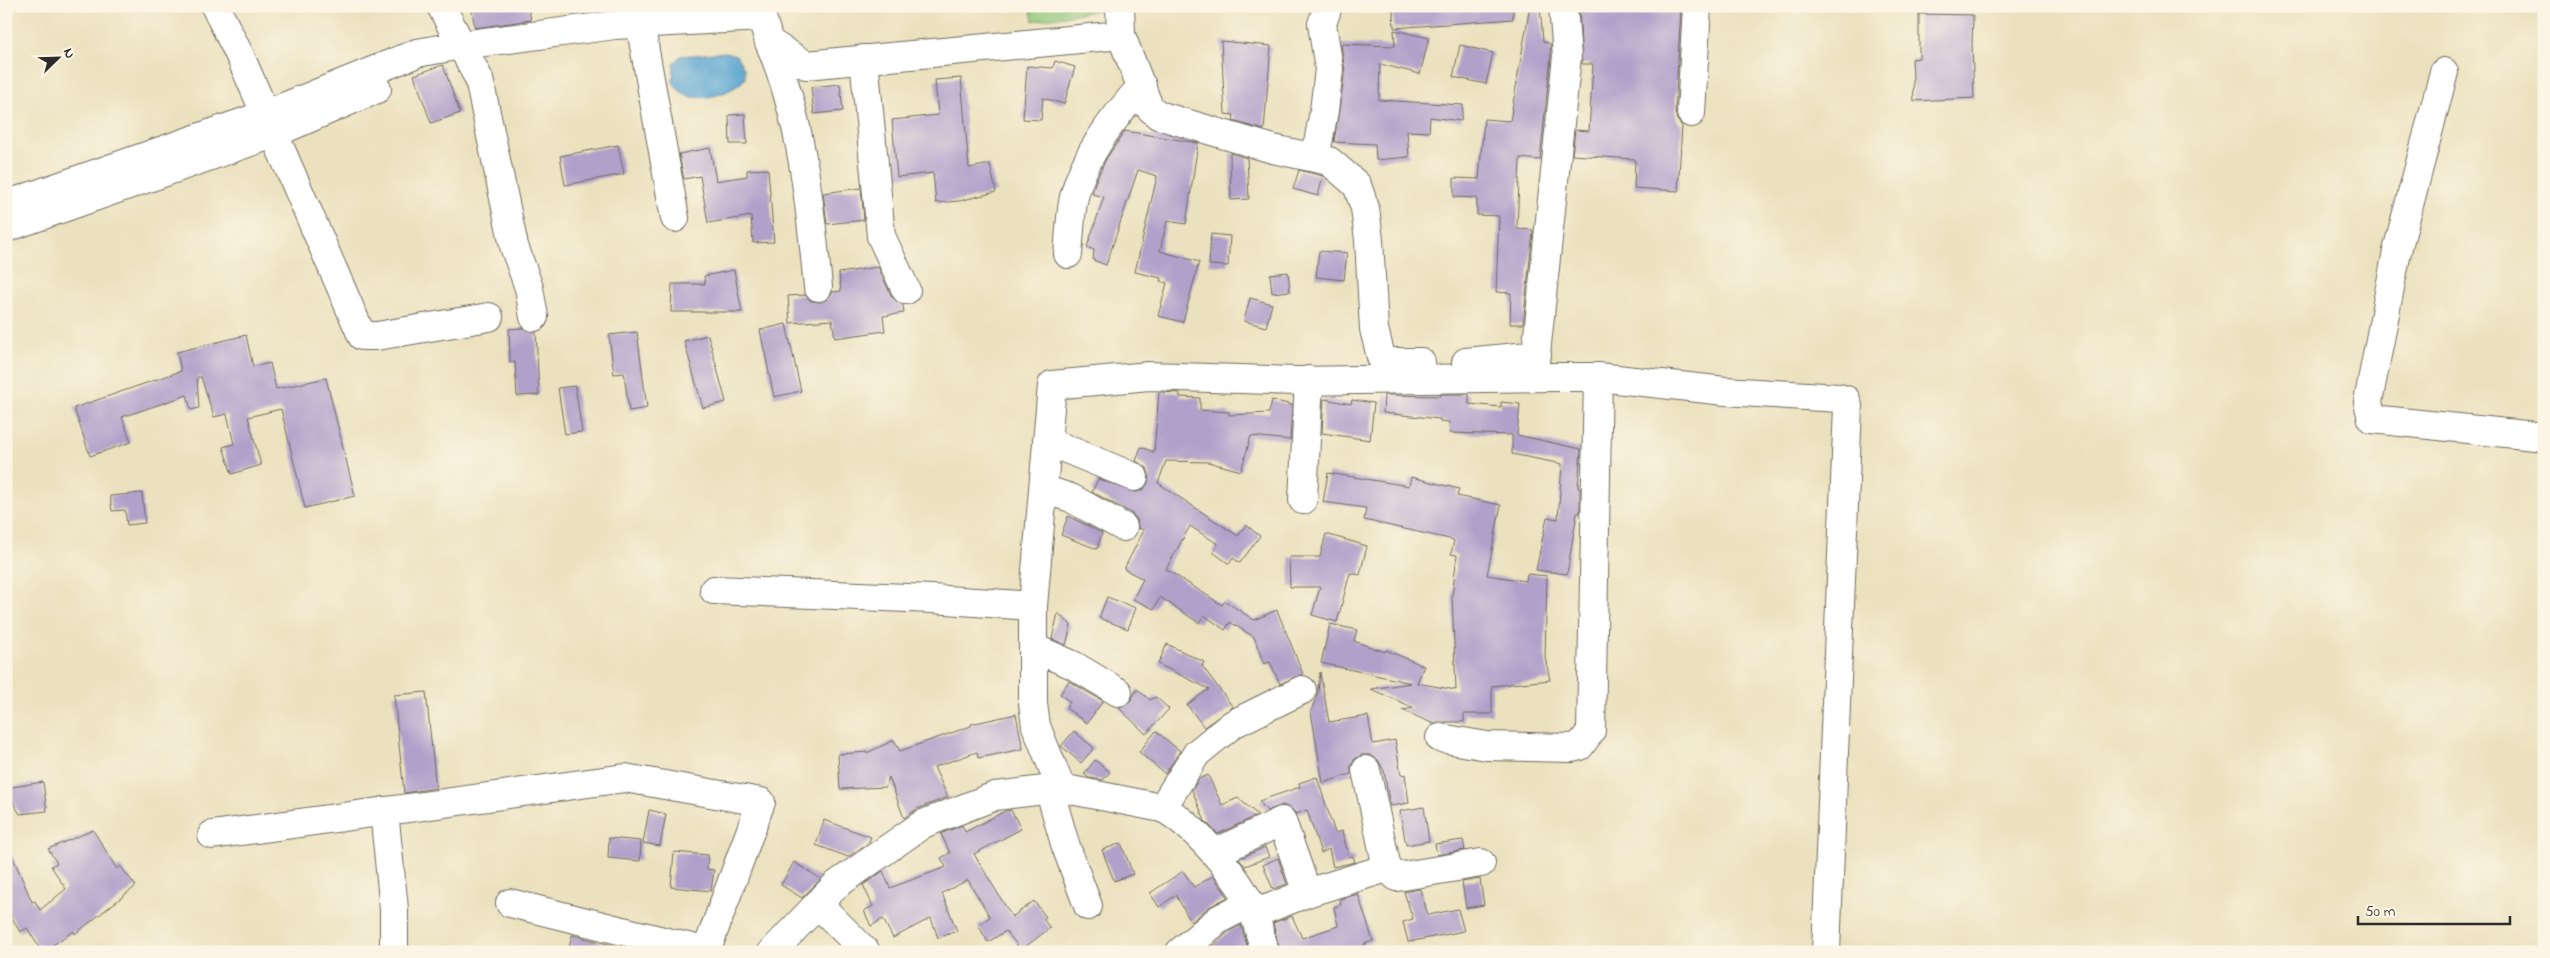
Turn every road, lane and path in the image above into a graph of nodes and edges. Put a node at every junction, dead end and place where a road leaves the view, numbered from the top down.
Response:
1 (215, 6) edge
2 (441, 6) edge
3 (1120, 6) edge
4 (1328, 6) edge
5 (1563, 6) edge
6 (1696, 6) edge
7 (624, 18) edge
8 (764, 22) edge
9 (1121, 35) junction
10 (462, 45) junction
11 (864, 60) junction
12 (2444, 72) dead end
13 (1142, 86) junction
14 (1691, 113) dead end
15 (268, 125) junction
16 (1310, 156) junction
17 (6, 205) edge
18 (675, 218) dead end
19 (6, 228) edge
20 (1068, 254) dead end
21 (818, 287) dead end
22 (906, 290) dead end
23 (489, 316) dead end
24 (534, 317) dead end
25 (1535, 366) junction
26 (1383, 370) junction
27 (1598, 377) junction
28 (1309, 380) junction
29 (2544, 437) edge
30 (1048, 440) junction
31 (1134, 477) dead end
32 (1043, 489) junction
33 (1303, 500) dead end
34 (1123, 527) dead end
35 (714, 590) dead end
36 (1033, 606) junction
37 (1034, 648) junction
38 (1302, 690) dead end
39 (1118, 692) dead end
40 (1440, 738) dead end
41 (1366, 770) dead end
42 (1055, 788) junction
43 (1162, 808) junction
44 (384, 811) junction
45 (212, 835) dead end
46 (1215, 853) junction
47 (1481, 864) dead end
48 (1387, 868) junction
49 (1307, 893) junction
50 (510, 904) dead end
51 (818, 904) junction
52 (1088, 906) dead end
53 (1252, 908) junction
54 (394, 952) edge
55 (707, 952) edge
56 (772, 952) edge
57 (866, 952) edge
58 (1180, 952) edge
59 (1265, 952) edge
60 (1826, 952) edge

1 - 15 street
2 - 10 street
3 - 9 street
4 - 16 street
5 - 25 street
6 - 14 street
7 - 8 street
7 - 10 street
7 - 18 street
8 - 11 street
8 - 21 street
9 - 11 street
9 - 13 street
10 - 15 street
10 - 24 street
11 - 22 street
12 - 29 street
13 - 16 street
13 - 20 street
15 - 17 street
15 - 19 street
15 - 23 street
16 - 26 street
25 - 26 street
25 - 27 street
26 - 28 street
27 - 40 street
27 - 60 street
28 - 30 street
28 - 33 street
30 - 31 street
30 - 32 street
32 - 34 street
32 - 36 street
35 - 36 street
36 - 37 street
37 - 39 street
37 - 42 street
38 - 43 street
41 - 48 street
42 - 43 street
42 - 51 street
42 - 52 street
43 - 46 street
44 - 45 street
44 - 54 street
44 - 55 street
46 - 49 street
46 - 53 street
47 - 48 street
48 - 49 street
49 - 53 street
50 - 55 street
51 - 56 street
51 - 57 street
53 - 58 street
53 - 59 street

